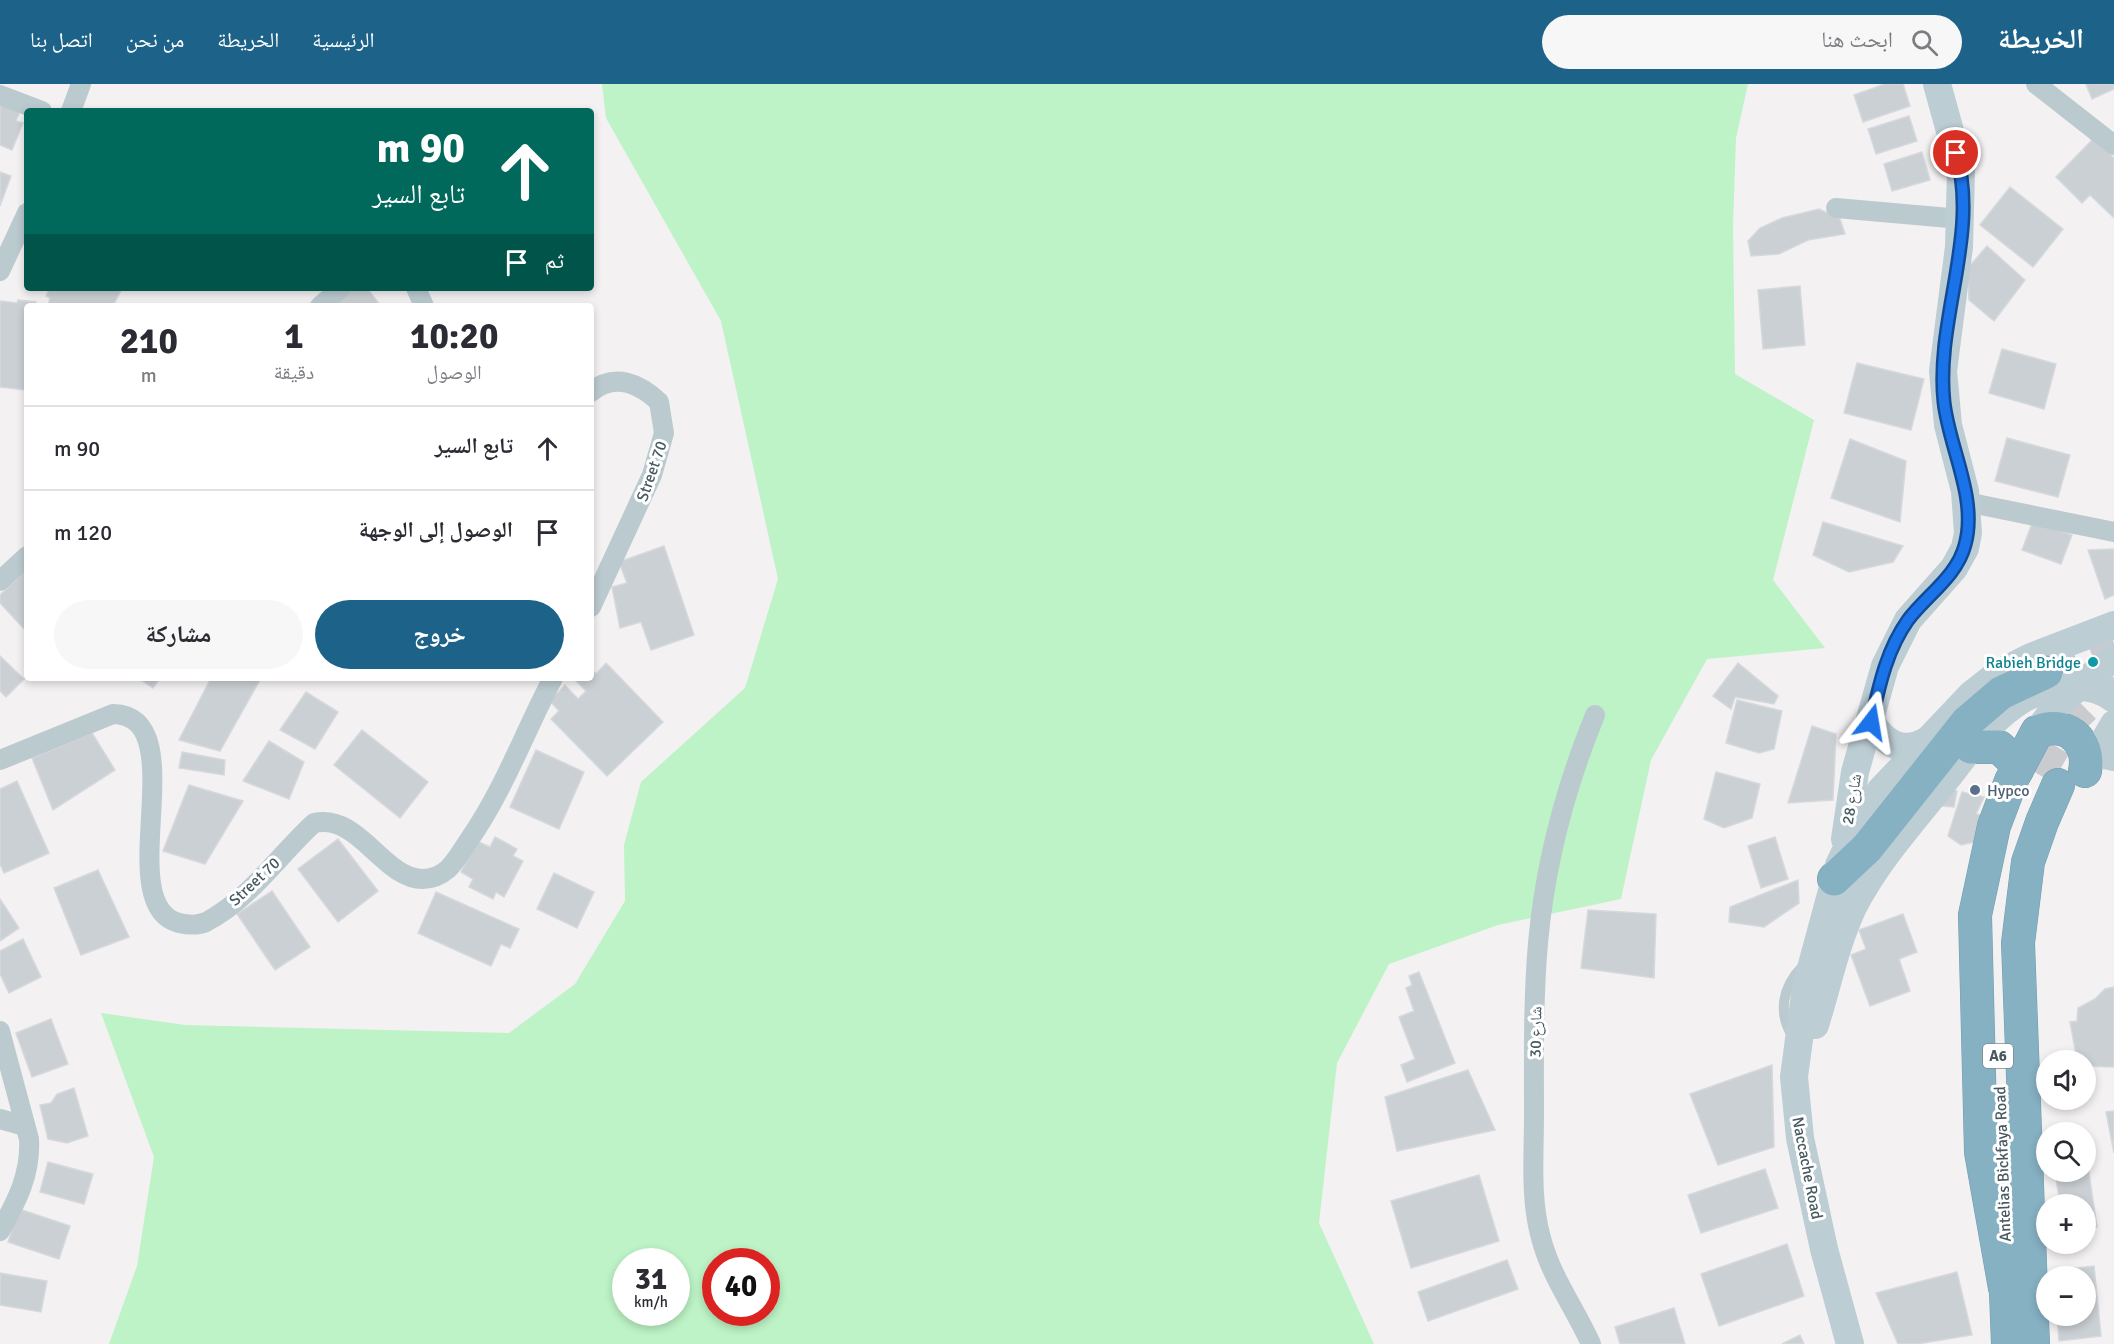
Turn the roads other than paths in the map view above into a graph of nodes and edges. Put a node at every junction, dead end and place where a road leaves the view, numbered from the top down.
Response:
1 (81, 84) edge
2 (1937, 84) edge
3 (2036, 84) edge
4 (0, 95) edge
5 (34, 108) edge
6 (72, 108) edge
7 (2114, 145) edge
8 (1836, 208) dead end
9 (24, 219) edge
10 (1961, 219) junction
11 (0, 271) edge
12 (338, 291) edge
13 (324, 303) edge
14 (594, 391) edge
15 (1966, 496) junction
16 (2114, 532) edge
17 (24, 559) edge
18 (0, 581) edge
19 (594, 601) edge
20 (2114, 625) edge
21 (2072, 641) junction
22 (2114, 657) edge
23 (551, 681) edge
24 (2065, 682) junction
25 (2114, 699) edge
26 (1595, 715) dead end
27 (1871, 722) junction
28 (2114, 724) edge
29 (2037, 732) junction
30 (1928, 740) junction
31 (1971, 747) junction
32 (0, 760) edge
33 (2068, 768) edge
34 (1839, 865) junction
35 (0, 1031) edge
36 (1796, 1050) junction
37 (0, 1119) edge
38 (25, 1126) junction
39 (0, 1231) edge
40 (1591, 1344) edge
41 (1850, 1344) edge
42 (2008, 1344) edge
43 (2033, 1344) edge

1 - 6 street
2 - 10 street, شارع 28
3 - 7 street
4 - 5 street
8 - 10 street
9 - 11 street
10 - 15 street, شارع 28
12 - 13 street
14 - 19 street, Street 70
15 - 16 street
15 - 27 street, شارع 28
17 - 18 street
20 - 21 street
21 - 24 street
21 - 30 street
22 - 24 street
23 - 32 street, Street 70
24 - 25 street
24 - 29 street
24 - 31 street
24 - 34 highway
26 - 40 street, شارع 30
27 - 30 street
27 - 34 street, شارع 28
28 - 33 street
29 - 33 highway
29 - 33 highway
30 - 34 street
31 - 33 highway
31 - 36 street
33 - 42 highway, Antelias Bickfaya Road / A6
33 - 43 highway, A6
34 - 36 street, Naccache Road
35 - 38 street
36 - 41 street, Naccache Road
37 - 38 street
38 - 39 street

